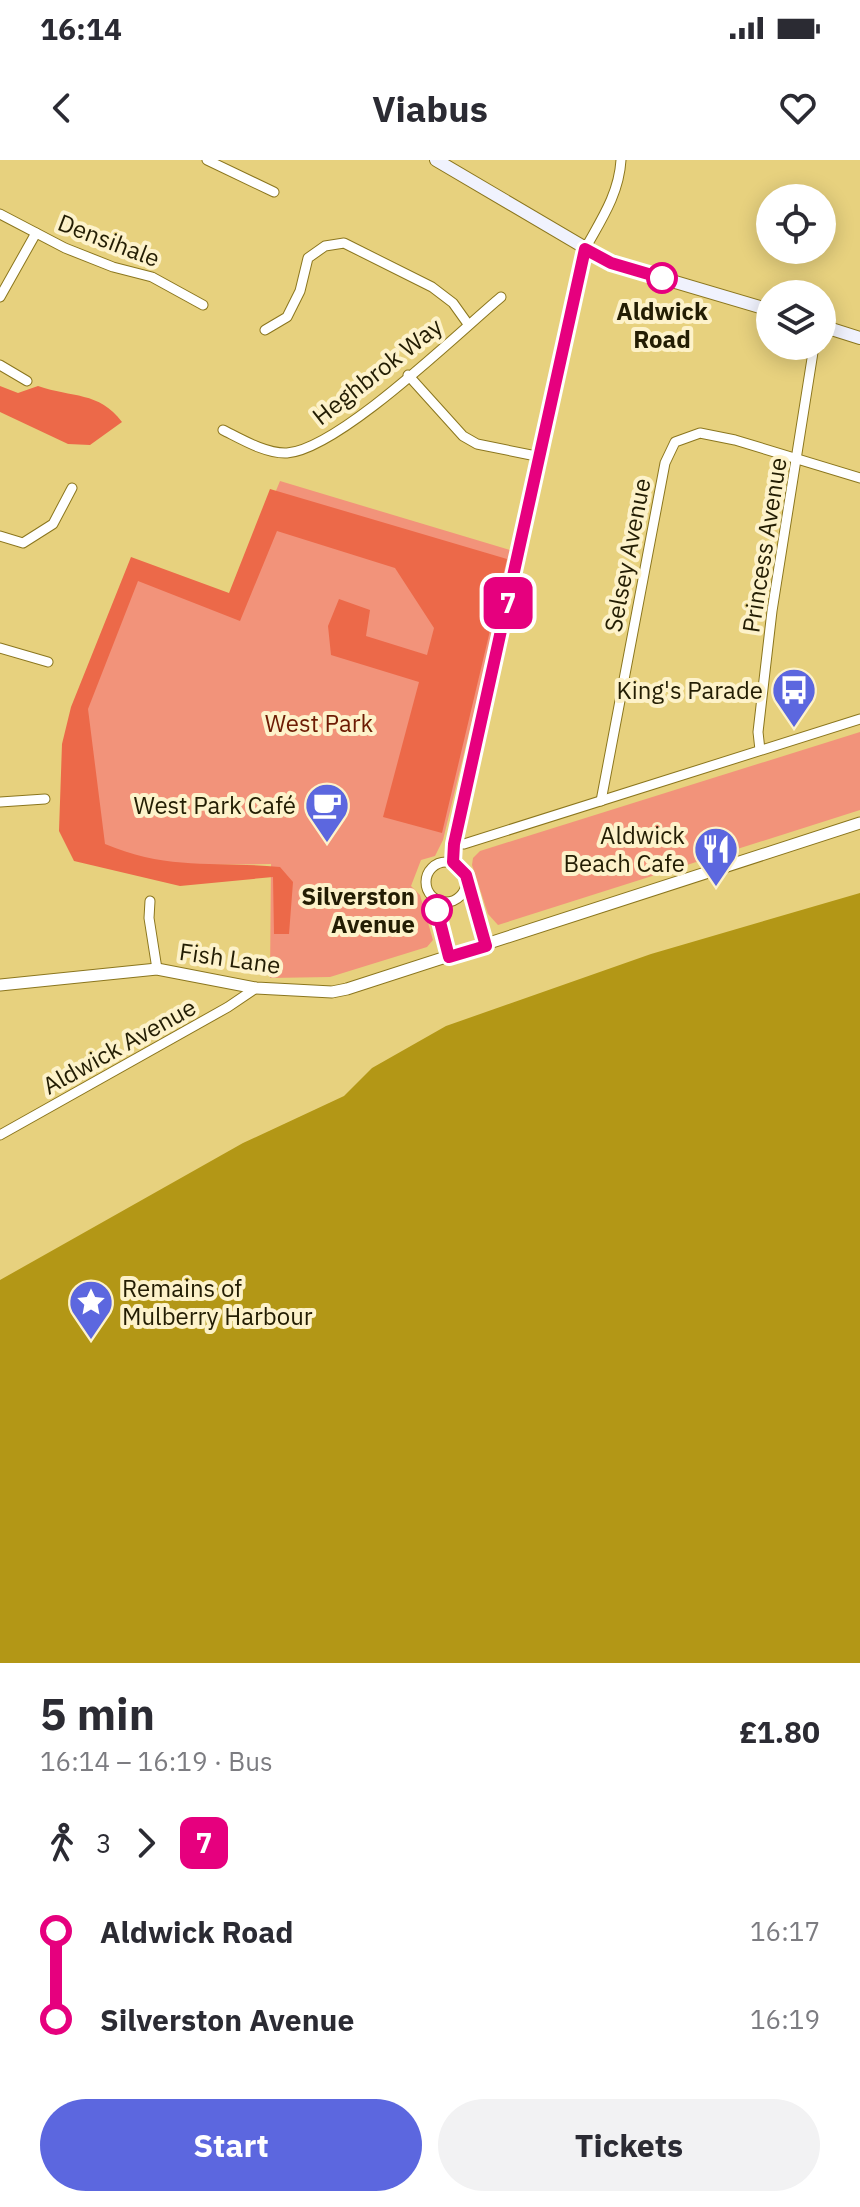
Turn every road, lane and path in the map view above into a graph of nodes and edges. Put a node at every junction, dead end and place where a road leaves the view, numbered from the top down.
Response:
1 (207, 160) edge
2 (436, 160) edge
3 (621, 160) edge
4 (274, 192) dead end
5 (0, 214) edge
6 (36, 233) junction
7 (585, 249) junction
8 (0, 297) edge
9 (501, 297) dead end
10 (203, 305) dead end
11 (756, 306) edge
12 (468, 324) junction
13 (265, 330) dead end
14 (836, 330) edge
15 (860, 338) edge
16 (812, 360) edge
17 (0, 365) edge
18 (408, 375) junction
19 (27, 381) dead end
20 (223, 430) dead end
21 (541, 457) junction
22 (797, 458) junction
23 (860, 478) edge
24 (72, 488) dead end
25 (0, 536) edge
26 (0, 648) edge
27 (48, 662) dead end
28 (860, 719) edge
29 (760, 750) junction
30 (45, 799) dead end
31 (601, 801) junction
32 (0, 802) edge
33 (860, 823) edge
34 (454, 844) junction
35 (453, 862) junction
36 (466, 887) junction
37 (436, 899) junction
38 (150, 901) dead end
39 (486, 946) junction
40 (449, 957) junction
41 (157, 969) junction
42 (0, 985) edge
43 (256, 988) junction
44 (0, 1135) edge

1 - 4 street
2 - 7 main road
3 - 7 street
5 - 6 street, Densihale
6 - 8 street
6 - 10 street, Densihale
7 - 11 main road
7 - 21 street
9 - 12 street, Heghbrok Way
12 - 13 street
12 - 18 street, Heghbrok Way
14 - 15 main road
16 - 22 street, Princess Avenue
17 - 19 street
18 - 20 street, Heghbrok Way
18 - 21 street
21 - 34 street
22 - 23 street
22 - 29 street, Princess Avenue
22 - 31 street, Selsey Avenue
24 - 25 street
26 - 27 street
28 - 29 street
29 - 31 street
30 - 32 street
31 - 34 street
33 - 39 street, Fish Lane
34 - 35 street
35 - 36 street
35 - 37 street
36 - 37 street
36 - 39 street
37 - 40 street
38 - 41 street
39 - 40 street, Fish Lane
40 - 43 street, Fish Lane
41 - 42 street, Fish Lane
41 - 43 street, Fish Lane
43 - 44 street, Aldwick Avenue

